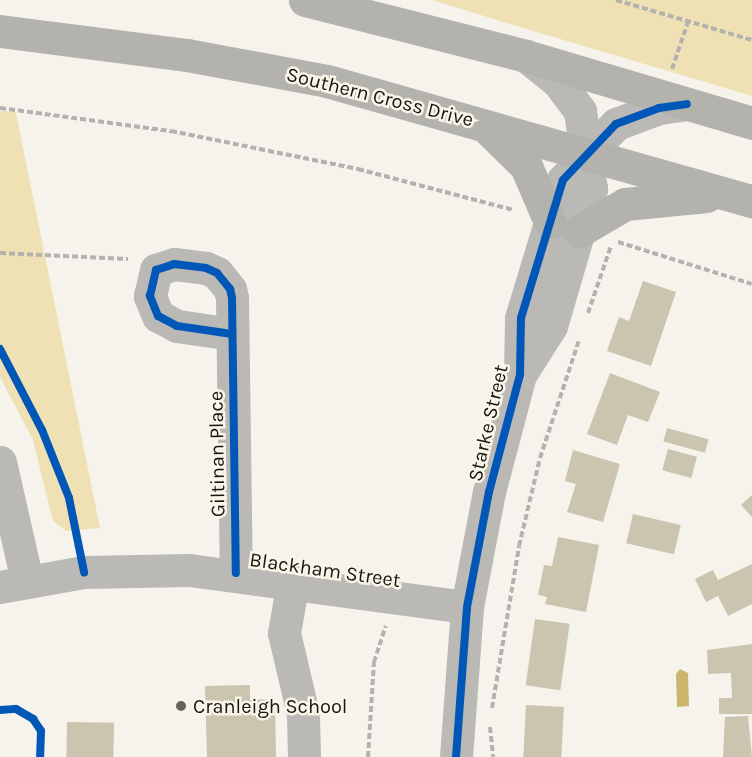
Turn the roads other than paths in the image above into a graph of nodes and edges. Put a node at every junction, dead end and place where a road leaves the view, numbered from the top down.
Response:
1 (305, 0) edge
2 (0, 31) edge
3 (526, 56) junction
4 (675, 100) junction
5 (478, 121) junction
6 (752, 123) edge
7 (589, 152) junction
8 (741, 198) edge
9 (565, 226) junction
10 (232, 334) dead end
11 (0, 462) edge
12 (236, 573) junction
13 (293, 581) junction
14 (14, 584) edge
15 (467, 607) junction
16 (304, 757) edge
17 (456, 757) edge

1 - 3 main road
2 - 5 main road, Southern Cross Drive
3 - 4 main road
3 - 7 street, Starke Street
4 - 6 main road
4 - 7 street
5 - 7 main road, Southern Cross Drive
5 - 9 main road
7 - 8 main road, Southern Cross Drive
7 - 9 street, Starke Street
8 - 9 main road
9 - 15 street, Starke Street
10 - 12 street, Giltinan Place
11 - 14 street
12 - 13 street, Blackham Street
12 - 14 street, Blackham Street
13 - 15 street, Blackham Street
13 - 16 street
15 - 17 street, Starke Street

